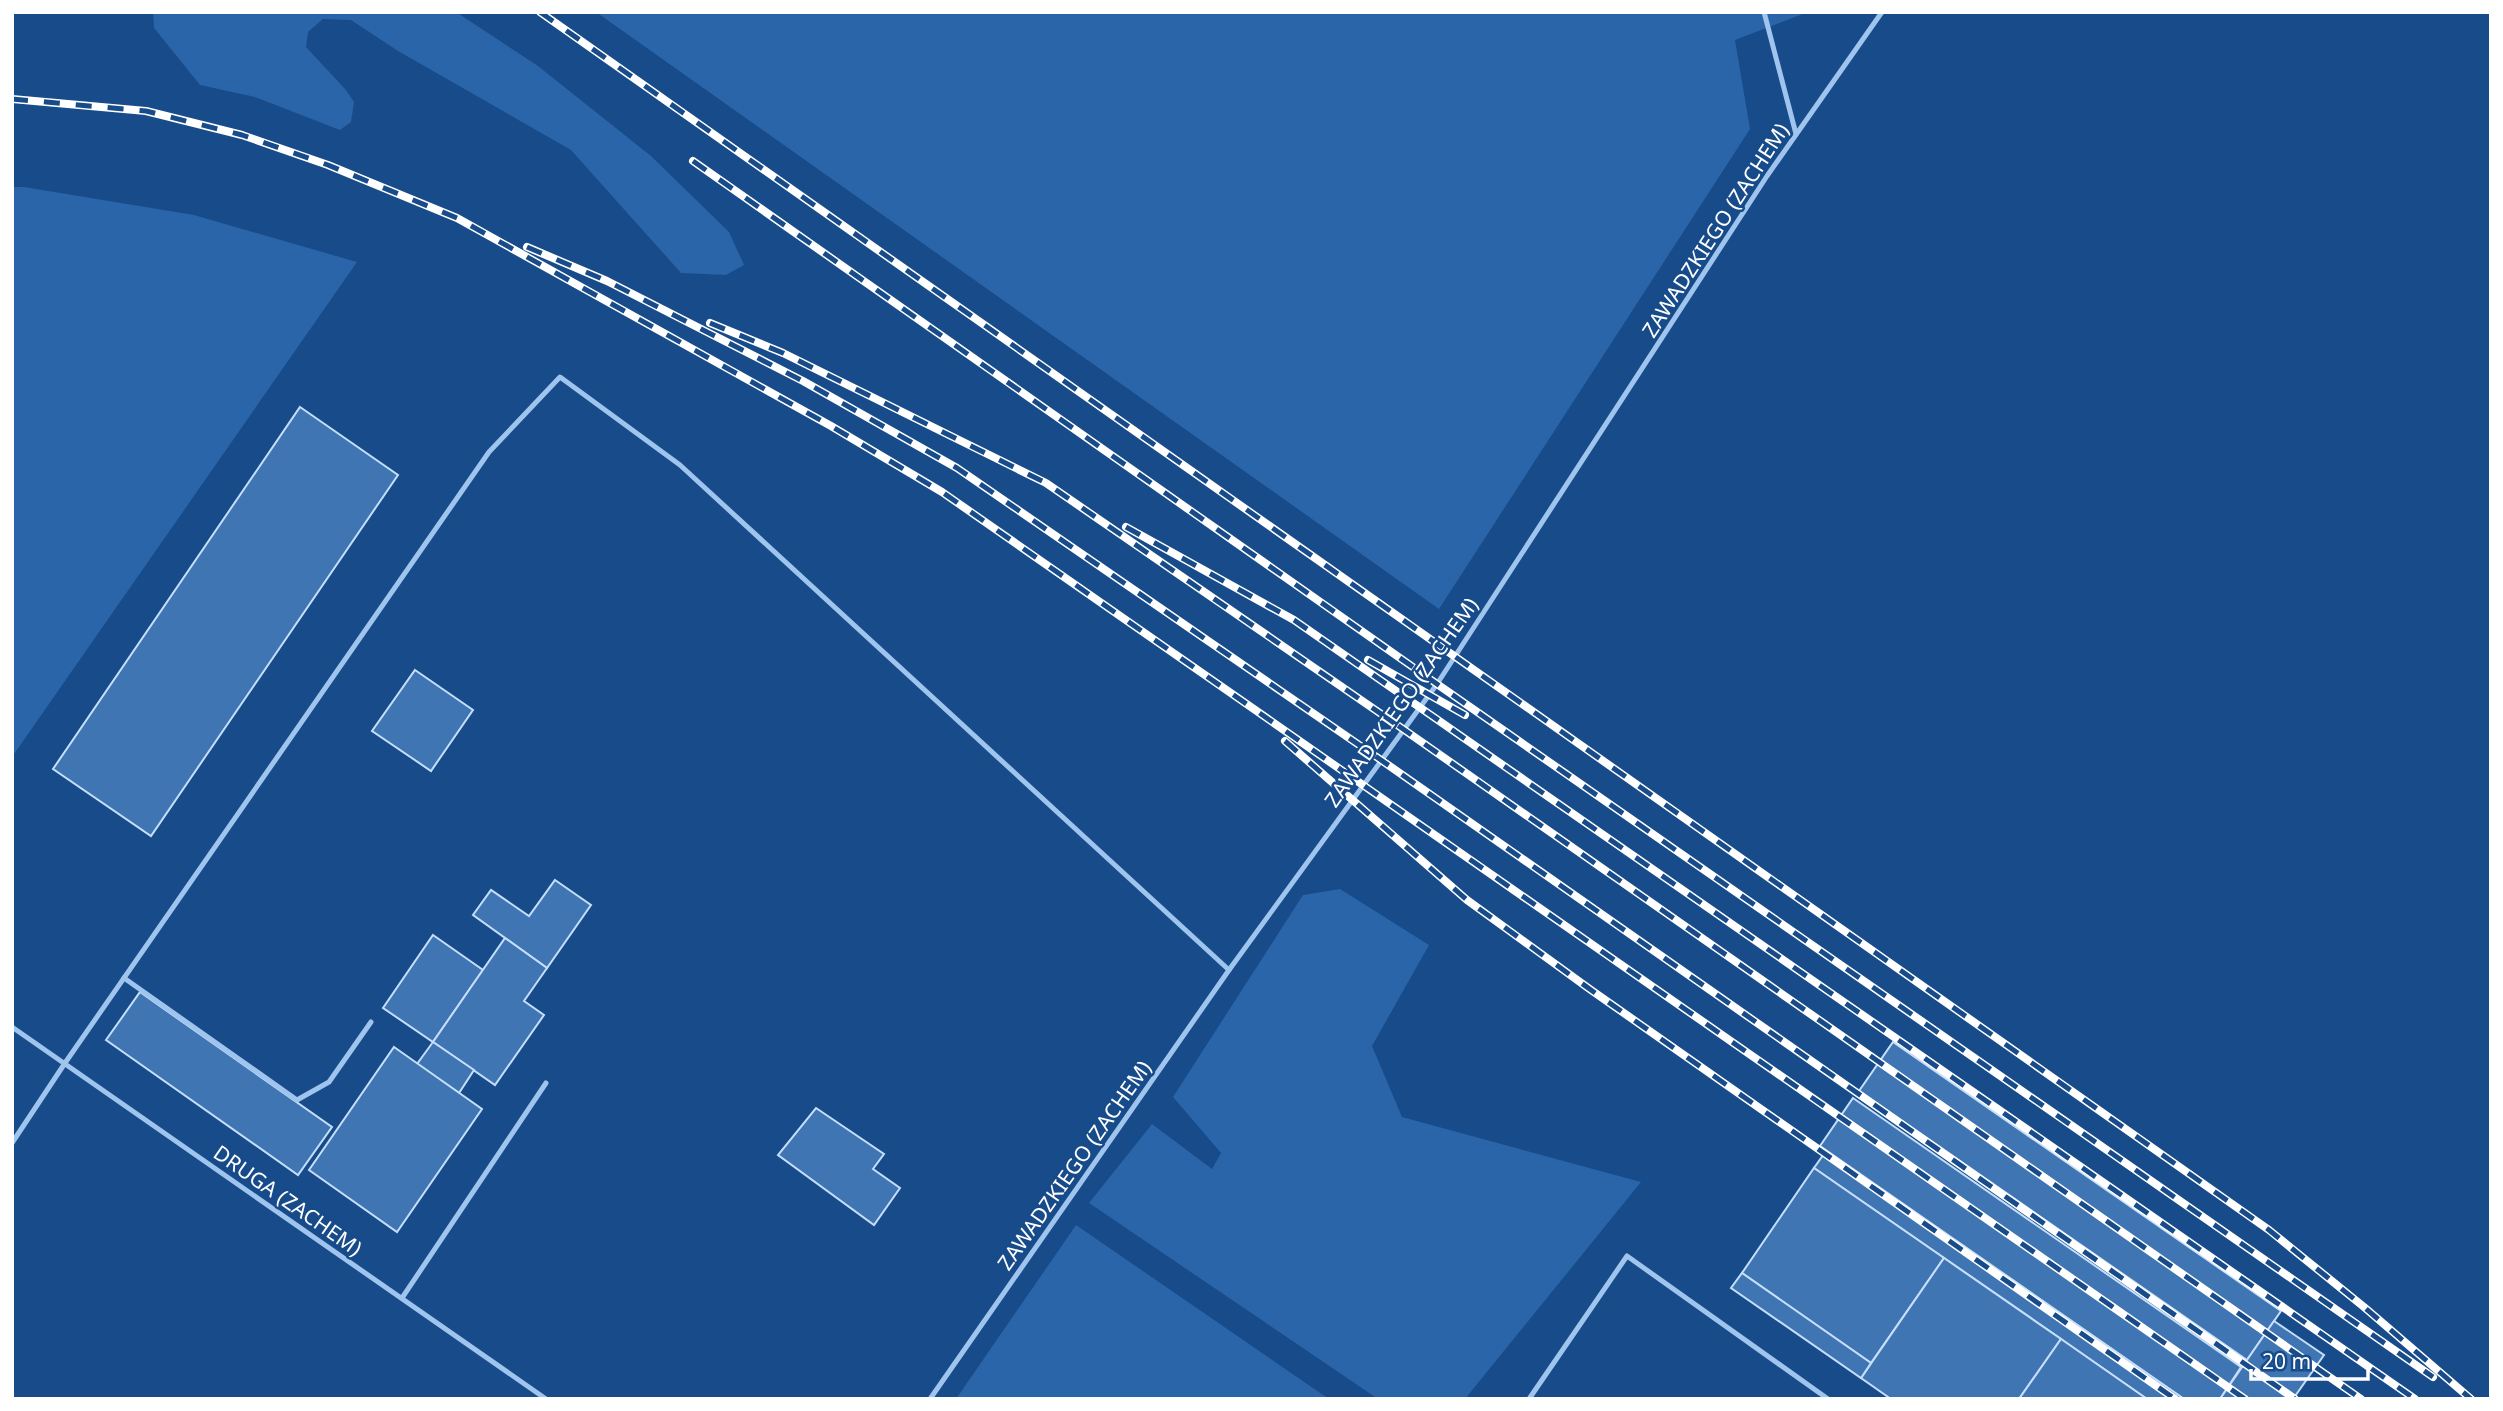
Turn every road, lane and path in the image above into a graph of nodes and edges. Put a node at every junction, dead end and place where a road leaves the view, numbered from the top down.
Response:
1 (1764, 12) edge
2 (1882, 12) edge
3 (1796, 135) junction
4 (1229, 970) junction
5 (124, 978) junction
6 (371, 1022) dead end
7 (12, 1027) edge
8 (65, 1063) junction
9 (546, 1083) dead end
10 (12, 1143) edge
11 (402, 1298) junction
12 (546, 1399) edge
13 (930, 1399) edge
14 (1529, 1399) edge
15 (1828, 1399) edge

1 - 3 lane
2 - 3 lane, ZAWADZKIEGO (ZACHEM)
3 - 4 lane, ZAWADZKIEGO (ZACHEM)
4 - 5 lane
4 - 13 lane, ZAWADZKIEGO (ZACHEM)
5 - 6 lane
5 - 8 lane
7 - 8 lane, DRUGA (ZACHEM)
8 - 10 lane
8 - 11 lane, DRUGA (ZACHEM)
9 - 11 lane
11 - 12 lane, DRUGA (ZACHEM)
14 - 15 lane

